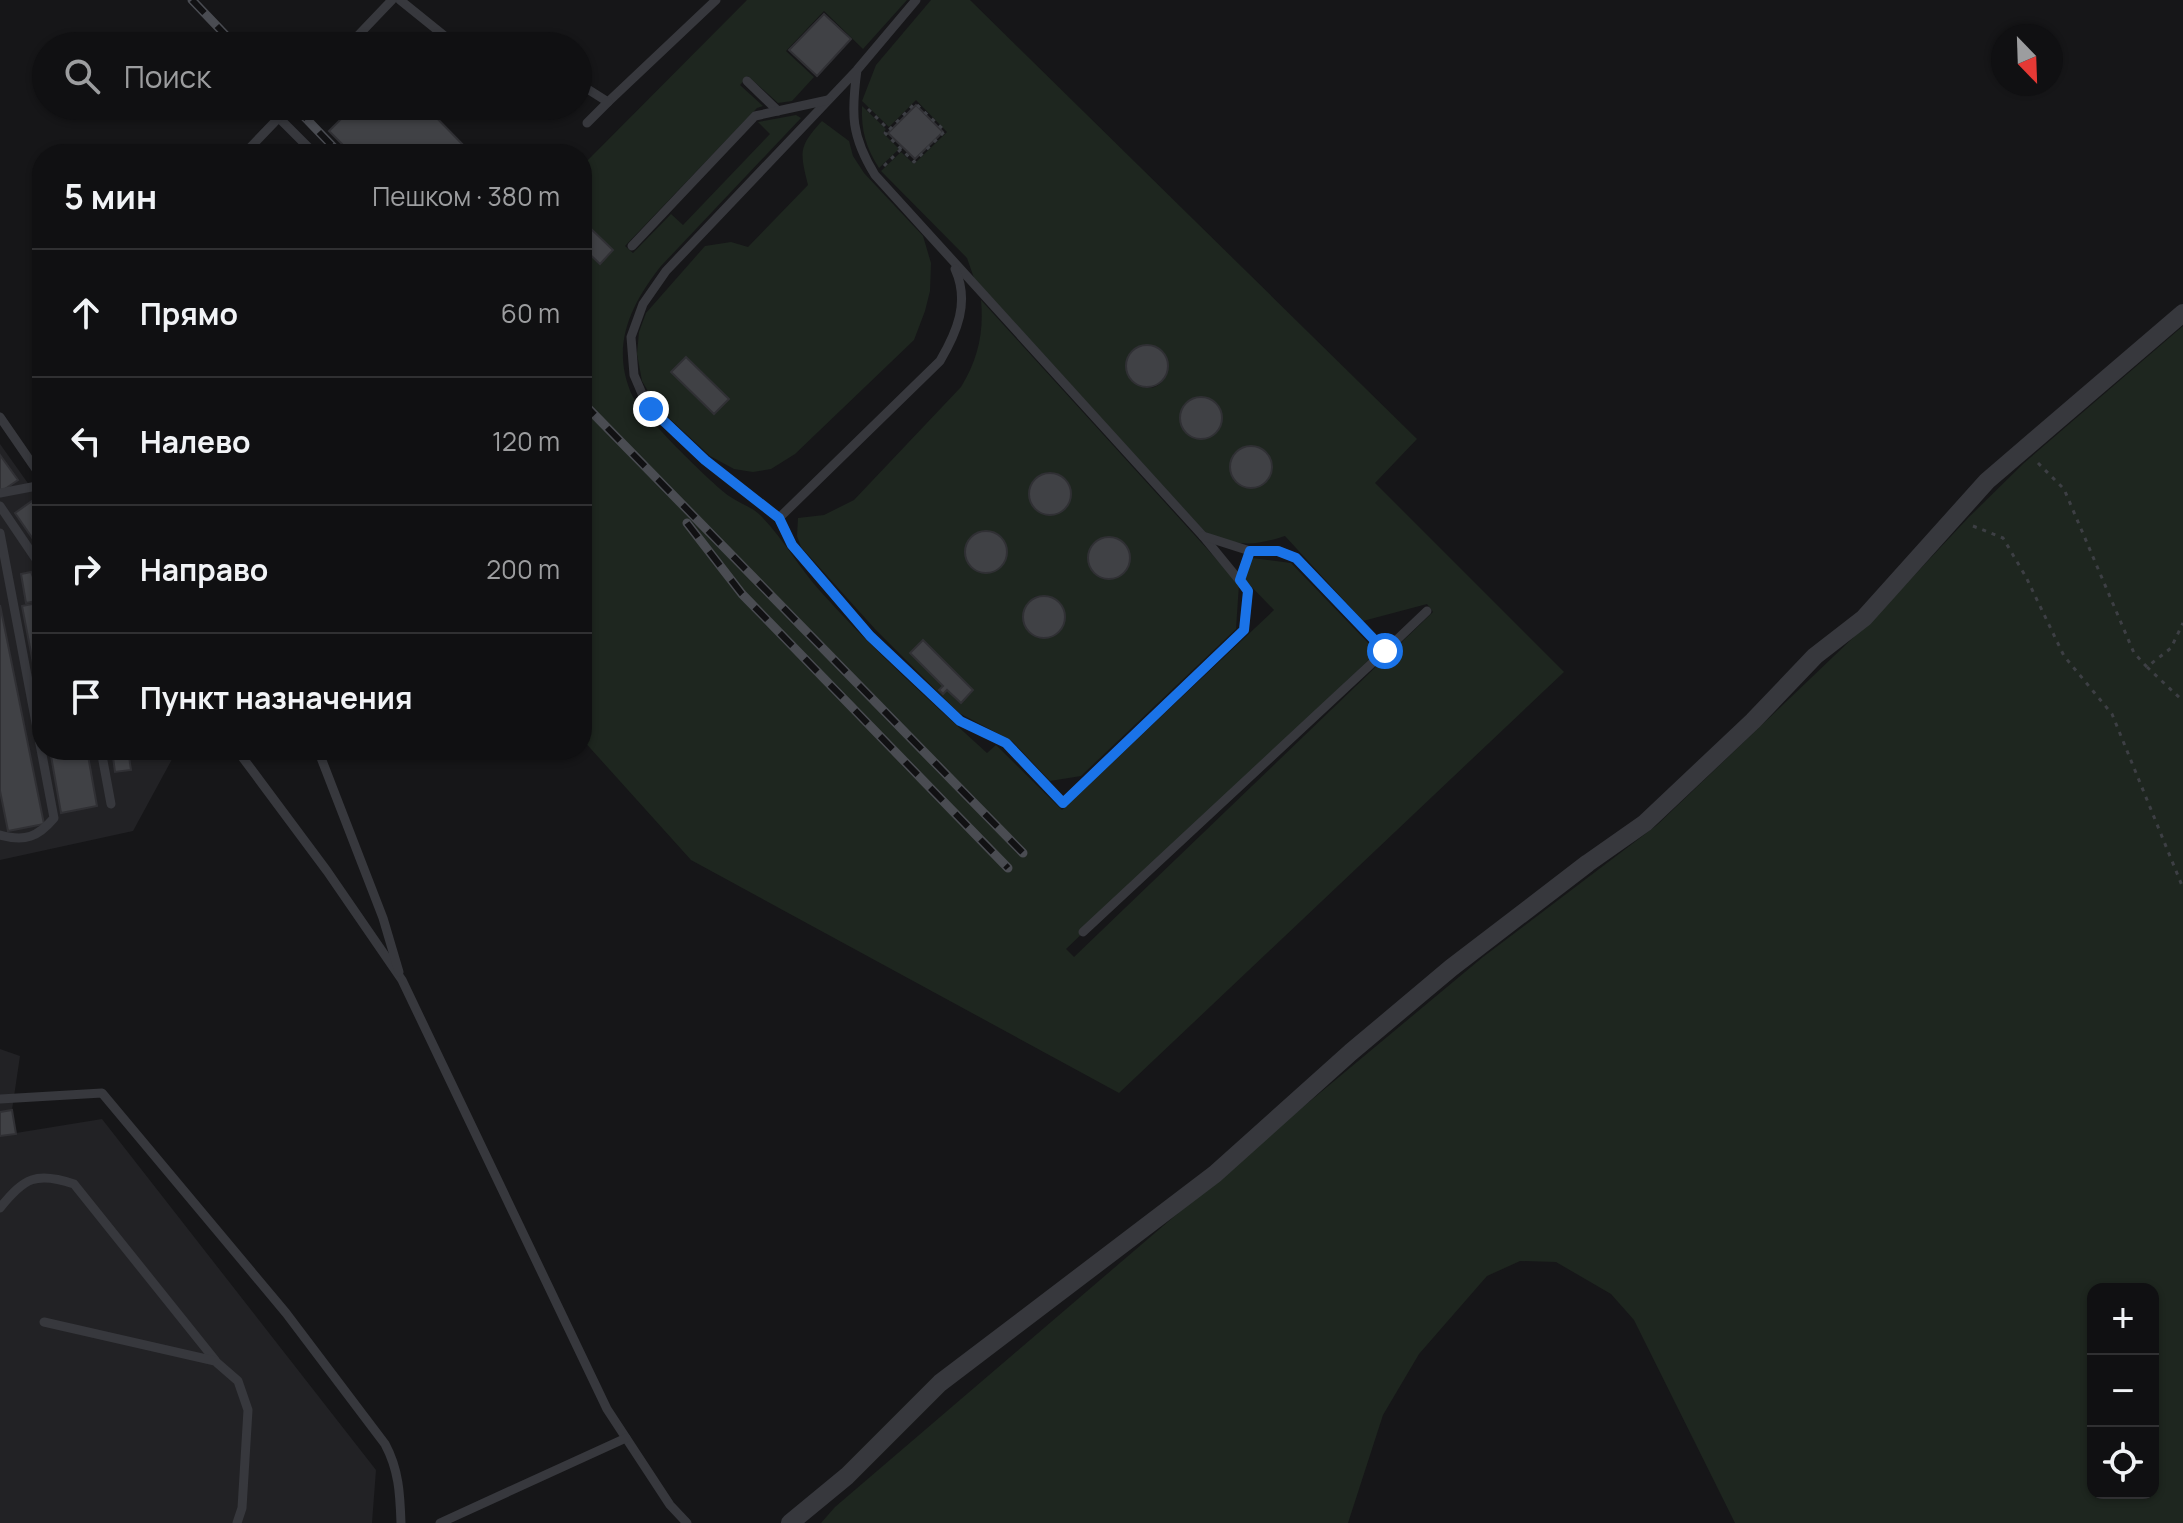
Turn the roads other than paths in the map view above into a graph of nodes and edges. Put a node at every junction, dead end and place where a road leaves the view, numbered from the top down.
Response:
1 (392, 0) edge
2 (400, 0) edge
3 (716, 0) edge
4 (916, 0) edge
5 (361, 32) edge
6 (440, 32) edge
7 (857, 70) junction
8 (747, 81) dead end
9 (592, 92) edge
10 (828, 100) junction
11 (608, 102) junction
12 (778, 111) junction
13 (592, 118) edge
14 (277, 120) edge
15 (281, 120) edge
16 (590, 120) edge
17 (587, 123) dead end
18 (254, 144) edge
19 (305, 144) edge
20 (632, 246) dead end
21 (951, 259) junction
22 (2183, 313) edge
23 (0, 417) edge
24 (32, 463) edge
25 (32, 487) edge
26 (0, 493) edge
27 (0, 506) edge
28 (779, 518) junction
29 (0, 533) edge
30 (1203, 536) junction
31 (1250, 551) junction
32 (32, 553) edge
33 (1240, 580) junction
34 (1427, 611) dead end
35 (1385, 651) junction
36 (32, 702) edge
37 (43, 760) edge
38 (103, 760) edge
39 (244, 760) edge
40 (322, 760) edge
41 (111, 804) dead end
42 (0, 835) edge
43 (1083, 932) dead end
44 (402, 980) junction
45 (0, 1099) edge
46 (0, 1208) edge
47 (44, 1322) dead end
48 (215, 1361) junction
49 (626, 1438) junction
50 (237, 1523) edge
51 (401, 1523) edge
52 (440, 1523) edge
53 (687, 1523) edge
54 (790, 1523) edge

1 - 5 lane
2 - 6 lane
3 - 11 lane
4 - 7 lane
7 - 10 lane
7 - 21 lane
8 - 12 lane
9 - 11 lane
10 - 12 lane
10 - 28 lane
11 - 13 lane
12 - 20 lane
14 - 18 lane
15 - 19 lane
16 - 17 lane
21 - 28 lane
21 - 30 lane
22 - 54 street
23 - 24 lane
25 - 26 lane
27 - 32 lane
28 - 33 lane
29 - 36 lane
30 - 31 lane
30 - 33 lane
31 - 33 lane
31 - 35 lane
34 - 35 lane
35 - 43 lane
37 - 42 lane
38 - 41 lane
39 - 44 lane
40 - 44 lane
44 - 49 lane
45 - 51 lane
46 - 48 lane
47 - 48 lane
48 - 50 lane
49 - 52 lane
49 - 53 lane

